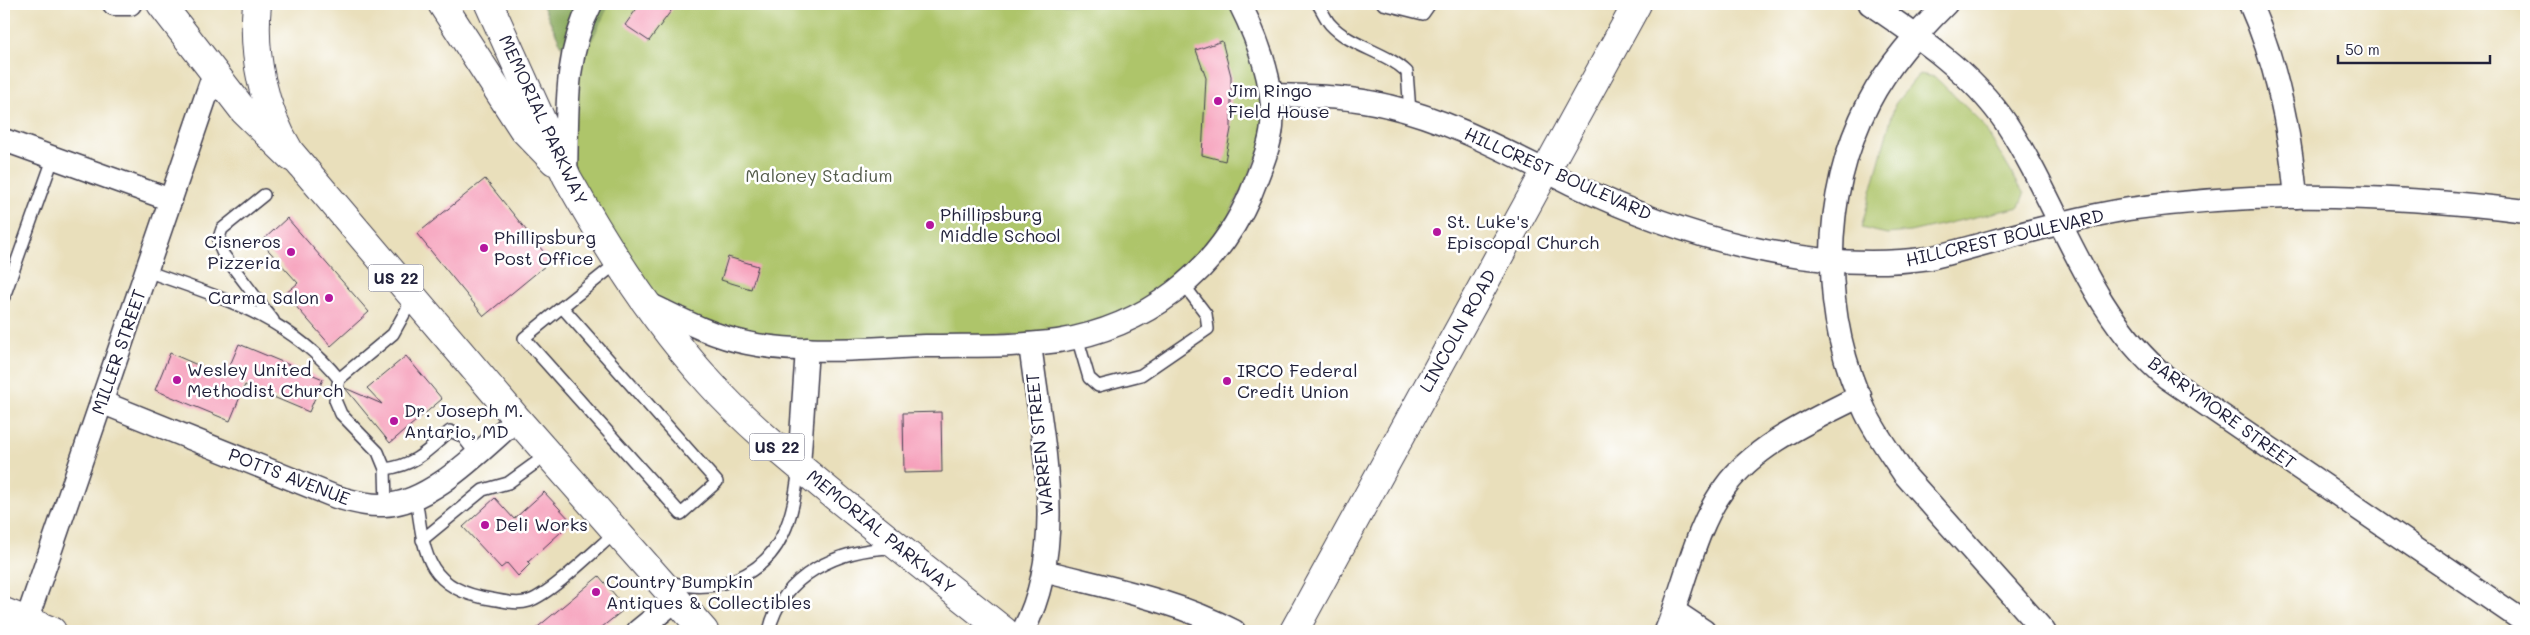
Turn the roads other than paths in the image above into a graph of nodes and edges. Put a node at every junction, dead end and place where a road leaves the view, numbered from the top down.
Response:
1 (114, 4) edge
2 (130, 4) edge
3 (161, 4) edge
4 (257, 4) edge
5 (442, 4) edge
6 (489, 4) edge
7 (591, 4) edge
8 (1240, 4) edge
9 (1318, 4) edge
10 (1382, 4) edge
11 (1430, 4) edge
12 (1637, 4) edge
13 (1870, 4) edge
14 (1946, 4) edge
15 (2250, 4) edge
16 (1915, 37) junction
17 (214, 73) junction
18 (1272, 96) junction
19 (1410, 112) junction
20 (4, 140) edge
21 (53, 159) junction
22 (300, 165) junction
23 (1545, 171) junction
24 (566, 174) junction
25 (264, 195) dead end
26 (2296, 197) junction
27 (171, 200) junction
28 (2526, 211) edge
29 (2061, 225) junction
30 (1832, 260) junction
31 (617, 263) junction
32 (146, 271) junction
33 (1184, 285) junction
34 (4, 297) edge
35 (414, 298) junction
36 (644, 302) junction
37 (562, 307) junction
38 (274, 322) junction
39 (1077, 337) junction
40 (1030, 344) junction
41 (807, 349) junction
42 (339, 379) junction
43 (1860, 396) junction
44 (102, 402) junction
45 (517, 419) junction
46 (476, 454) junction
47 (548, 454) junction
48 (799, 466) junction
49 (386, 469) junction
50 (416, 497) junction
51 (386, 505) junction
52 (616, 532) junction
53 (422, 540) junction
54 (900, 548) junction
55 (1044, 571) junction
56 (656, 577) junction
57 (676, 600) junction
58 (2525, 620) edge
59 (18, 621) edge
60 (1670, 621) edge
61 (52, 631) edge
62 (638, 631) edge
63 (704, 631) edge
64 (769, 631) edge
65 (1004, 631) edge
66 (1024, 631) edge
67 (1234, 631) edge
68 (1294, 631) edge
69 (1704, 631) edge
70 (2044, 631) edge

1 - 2 street
3 - 17 main road
4 - 22 main road, US 22
5 - 24 main road
6 - 24 main road, MEMORIAL PARKWAY / US 22
7 - 24 street
8 - 18 street
9 - 19 lane
10 - 11 lane
12 - 23 main road, LINCOLN ROAD
13 - 16 street, BARRYMORE STREET
14 - 16 street
15 - 26 street
16 - 29 street, BARRYMORE STREET
16 - 30 street
17 - 22 main road
17 - 27 street, MILLER STREET
18 - 19 street, HILLCREST BOULEVARD
18 - 33 street
19 - 23 street, HILLCREST BOULEVARD
20 - 21 street
21 - 27 street
21 - 34 lane
22 - 35 main road, US 22
23 - 30 street, HILLCREST BOULEVARD
23 - 68 main road, LINCOLN ROAD
24 - 31 main road, MEMORIAL PARKWAY / US 22
25 - 38 lane
26 - 28 street, HILLCREST BOULEVARD
26 - 29 street, HILLCREST BOULEVARD
27 - 32 street, MILLER STREET
29 - 30 street, HILLCREST BOULEVARD
29 - 58 street, BARRYMORE STREET
30 - 43 street
31 - 36 main road, MEMORIAL PARKWAY / US 22
31 - 37 lane
32 - 38 lane
32 - 44 street, MILLER STREET
33 - 39 street
33 - 39 lane
35 - 42 lane
35 - 45 main road, US 22
36 - 41 street
36 - 48 main road, MEMORIAL PARKWAY / US 22
37 - 37 lane
38 - 42 lane
39 - 40 street
40 - 41 street
40 - 55 street, WARREN STREET
41 - 48 street
42 - 49 lane
43 - 60 street
43 - 70 street
44 - 51 street, POTTS AVENUE
44 - 59 street, MILLER STREET
45 - 46 street, POTTS AVENUE
45 - 47 main road, US 22
46 - 49 lane
46 - 50 street, POTTS AVENUE
47 - 52 main road, US 22
47 - 53 lane
48 - 54 main road, MEMORIAL PARKWAY / US 22
48 - 56 lane
49 - 51 lane
50 - 51 street, POTTS AVENUE
50 - 53 lane
52 - 53 lane
52 - 56 main road, US 22
54 - 64 lane
54 - 65 main road, MEMORIAL PARKWAY / US 22
55 - 66 street, WARREN STREET
55 - 67 street
56 - 57 main road, US 22
57 - 62 street
57 - 63 main road, US 22
59 - 61 main road
60 - 69 street

